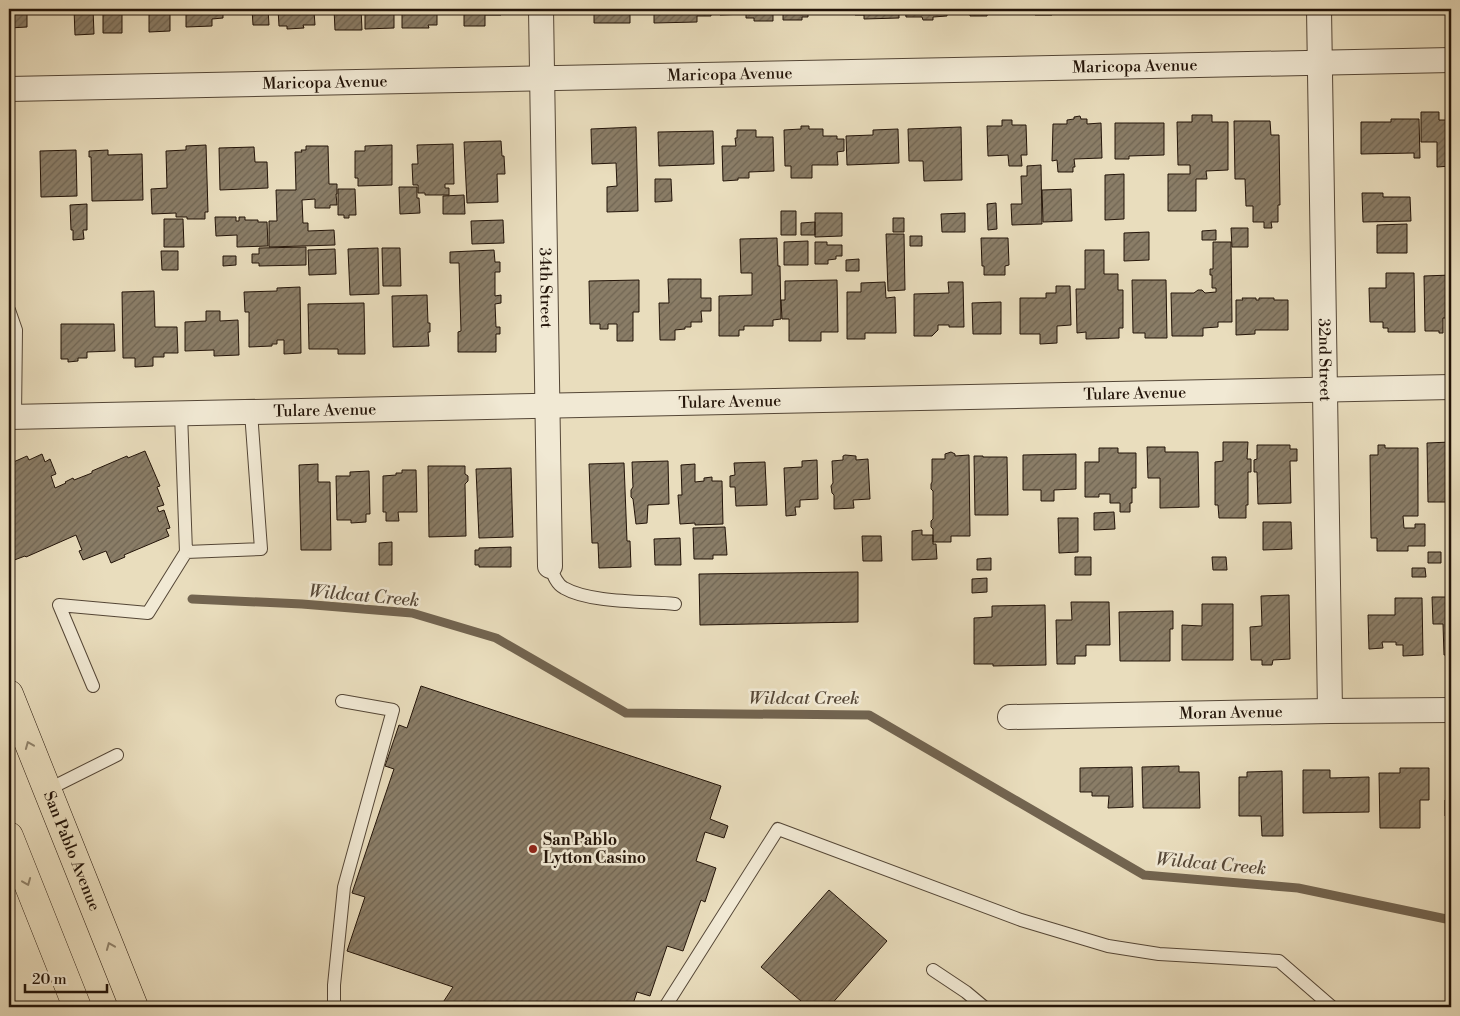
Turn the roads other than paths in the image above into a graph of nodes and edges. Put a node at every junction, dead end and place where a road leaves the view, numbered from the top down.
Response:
1 (541, 9) edge
2 (1319, 9) edge
3 (1451, 60) edge
4 (1319, 62) junction
5 (541, 78) junction
6 (9, 89) edge
7 (9, 310) edge
8 (12, 330) edge
9 (1451, 387) edge
10 (1325, 389) junction
11 (547, 406) junction
12 (251, 412) junction
13 (181, 413) junction
14 (12, 417) edge
15 (186, 552) junction
16 (550, 566) joint
17 (675, 604) dead end
18 (93, 686) dead end
19 (9, 694) edge
20 (342, 702) dead end
21 (1451, 710) edge
22 (1330, 711) junction
23 (1010, 717) dead end
24 (117, 756) dead end
25 (48, 790) junction
26 (9, 836) edge
27 (933, 970) dead end
28 (77, 1007) edge
29 (134, 1007) edge
30 (334, 1007) edge
31 (665, 1007) edge
32 (984, 1007) edge
33 (1332, 1007) edge

1 - 5 street, 34th Street
2 - 4 street, 32nd Street
3 - 4 street, Maricopa Avenue
4 - 5 street, Maricopa Avenue
4 - 10 street, 32nd Street
5 - 6 street, Maricopa Avenue
5 - 11 street, 34th Street
7 - 8 lane
8 - 14 lane
9 - 10 street, Tulare Avenue
10 - 11 street, Tulare Avenue
10 - 22 street, 32nd Street
11 - 12 street, Tulare Avenue
11 - 16 street, 34th Street
12 - 13 street, Tulare Avenue
12 - 15 lane
13 - 14 street, Tulare Avenue
13 - 15 lane
15 - 18 lane
16 - 17 lane
25 -> 19 main road, San Pablo Avenue
20 - 30 lane
21 - 22 street, Moran Avenue
22 - 23 street, Moran Avenue
24 - 25 lane
29 -> 25 main road, San Pablo Avenue
26 -> 28 main road
27 - 32 lane
31 - 33 lane

